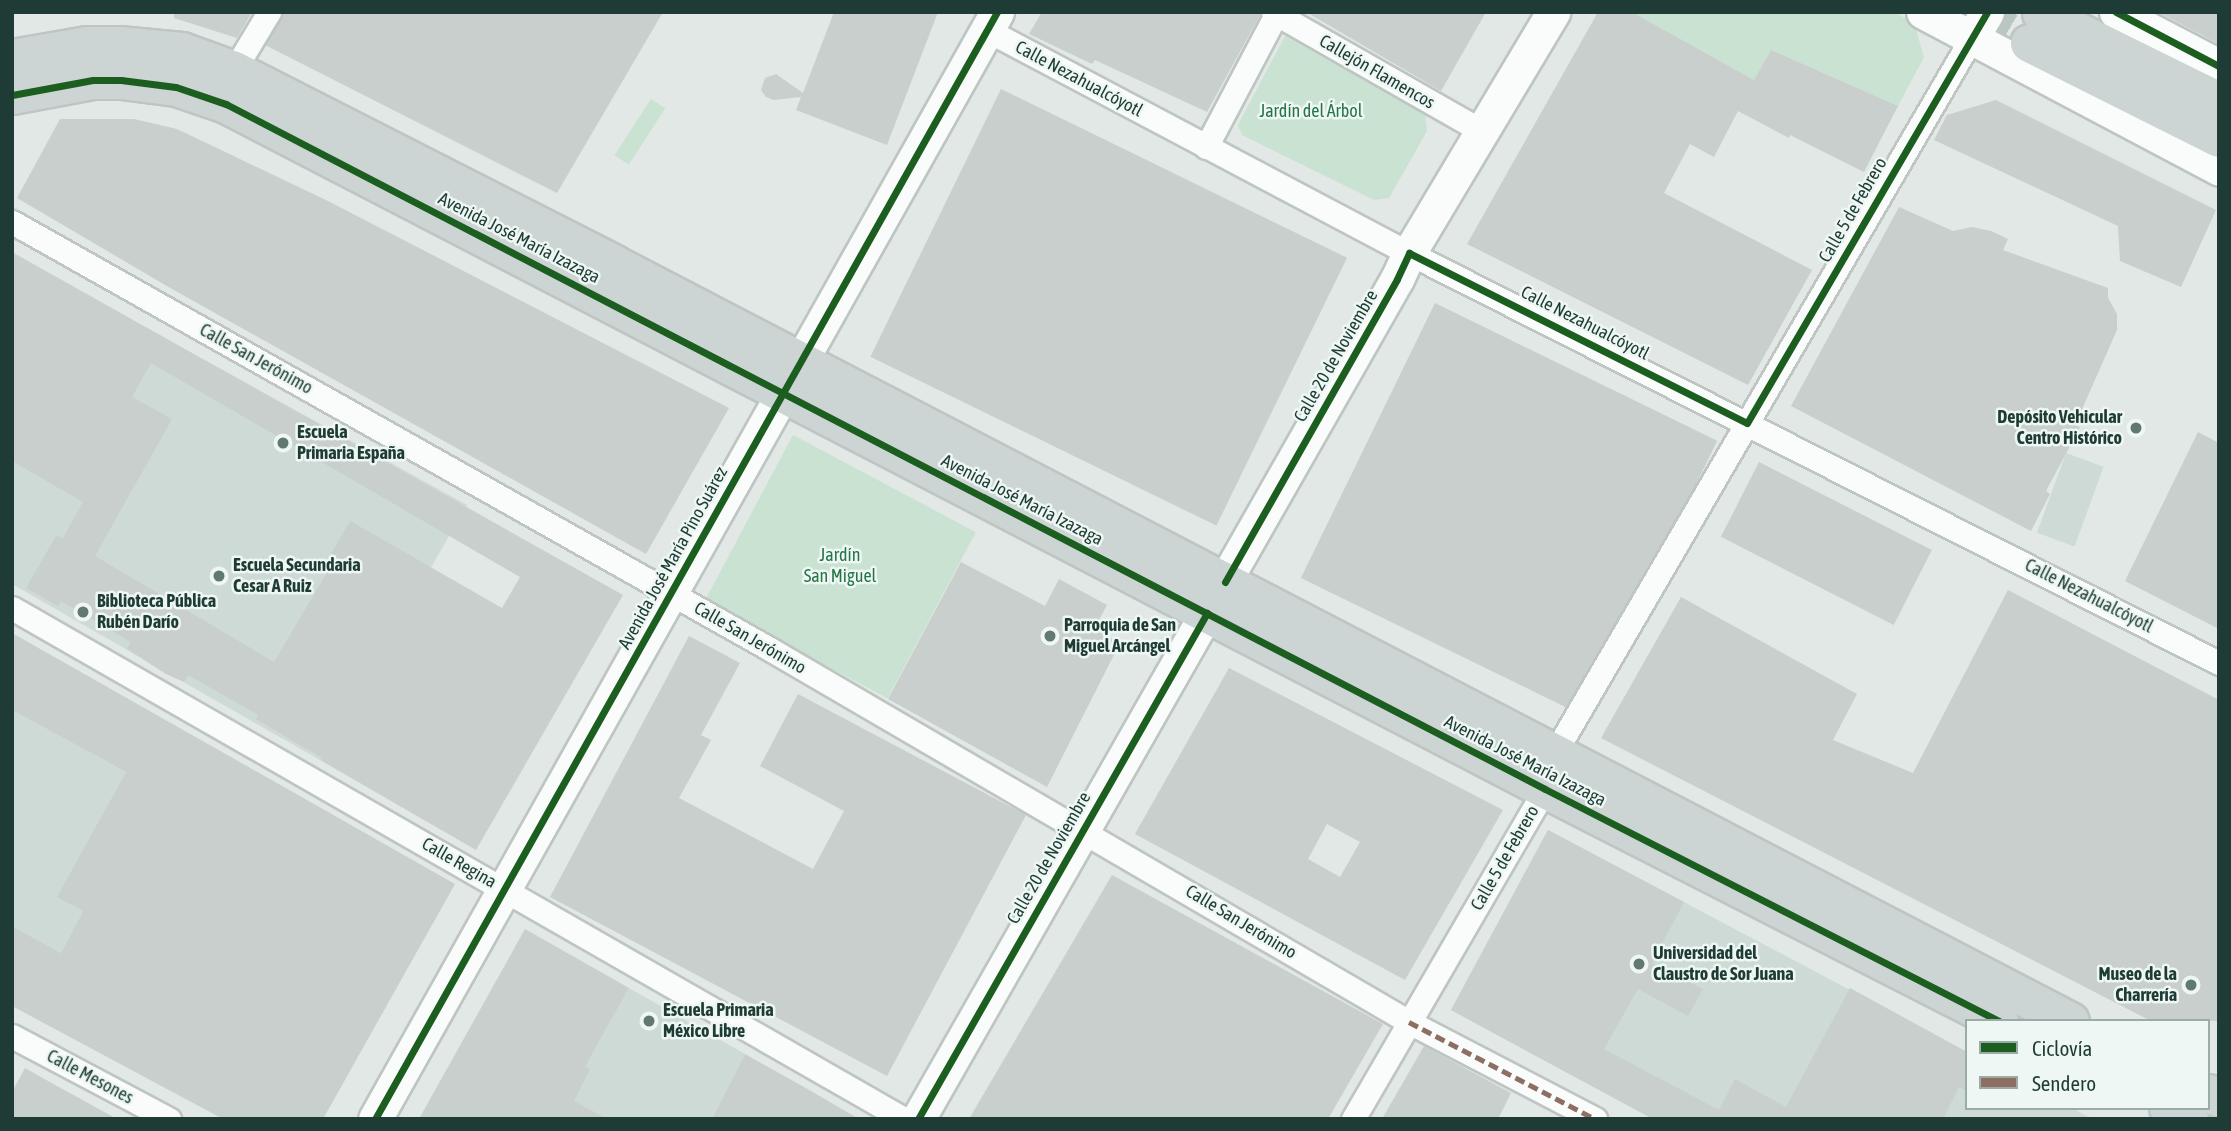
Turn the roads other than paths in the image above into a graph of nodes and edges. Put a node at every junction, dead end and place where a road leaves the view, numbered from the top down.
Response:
1 (269, 12) edge
2 (1553, 12) edge
3 (1923, 12) edge
4 (2116, 12) edge
5 (1275, 13) edge
6 (992, 21) edge
7 (1979, 25) edge
8 (2035, 28) edge
9 (12, 58) edge
10 (2219, 66) edge
11 (234, 70) junction
12 (12, 95) edge
13 (2219, 101) edge
14 (1482, 131) junction
15 (2219, 138) edge
16 (1206, 148) junction
17 (2219, 169) edge
18 (12, 222) edge
19 (1409, 253) junction
20 (800, 361) junction
21 (783, 393) junction
22 (1747, 423) junction
23 (672, 594) junction
24 (1216, 598) junction
25 (12, 608) edge
26 (2219, 663) edge
27 (1554, 754) junction
28 (1545, 789) junction
29 (1083, 829) junction
30 (505, 889) junction
31 (1995, 1019) edge
32 (2066, 1019) edge
33 (1409, 1022) junction
34 (12, 1036) edge
35 (2172, 1110) edge
36 (169, 1119) edge
37 (375, 1119) edge
38 (904, 1119) edge
39 (918, 1119) edge
40 (1353, 1119) edge
41 (1595, 1119) edge
42 (2189, 1119) edge

1 - 11 street
2 - 14 main road, Calle 20 de Noviembre
3 - 7 main road
4 - 10 main road
5 - 14 street, Callejón Flamencos
5 - 16 street
6 - 16 street, Calle Nezahualcóyotl
6 - 20 main road, Avenida José María Pino Suárez
7 - 17 main road
7 - 22 street, Calle 5 de Febrero
8 - 13 main road
8 - 15 main road
9 - 11 main road, Avenida José María Izazaga
11 - 20 main road, Avenida José María Izazaga
12 - 21 main road, Avenida José María Izazaga
14 - 19 main road, Calle 20 de Noviembre
16 - 19 street, Calle Nezahualcóyotl
18 - 23 street, Calle San Jerónimo
19 - 22 street, Calle Nezahualcóyotl
19 - 24 main road, Calle 20 de Noviembre
20 - 21 main road, Avenida José María Pino Suárez
20 - 24 main road, Avenida José María Izazaga
21 - 23 main road, Avenida José María Pino Suárez
21 - 24 main road, Avenida José María Izazaga
22 - 26 street, Calle Nezahualcóyotl
22 - 27 street, Calle 5 de Febrero
23 - 29 street, Calle San Jerónimo
23 - 30 main road, Avenida José María Pino Suárez
24 - 27 main road, Avenida José María Izazaga
24 - 28 main road, Avenida José María Izazaga
24 - 29 main road, Calle 20 de Noviembre
25 - 30 street, Calle Regina
27 - 28 street, Calle 5 de Febrero
27 - 32 main road, Avenida José María Izazaga
28 - 31 main road, Avenida José María Izazaga
28 - 33 street, Calle 5 de Febrero
29 - 33 street, Calle San Jerónimo
29 - 39 main road, Calle 20 de Noviembre
30 - 37 main road, Avenida José María Pino Suárez
30 - 38 street, Calle Regina
33 - 40 street, Calle 5 de Febrero
33 - 41 street, Calle San Jerónimo
34 - 36 street, Calle Mesones
35 - 42 main road

